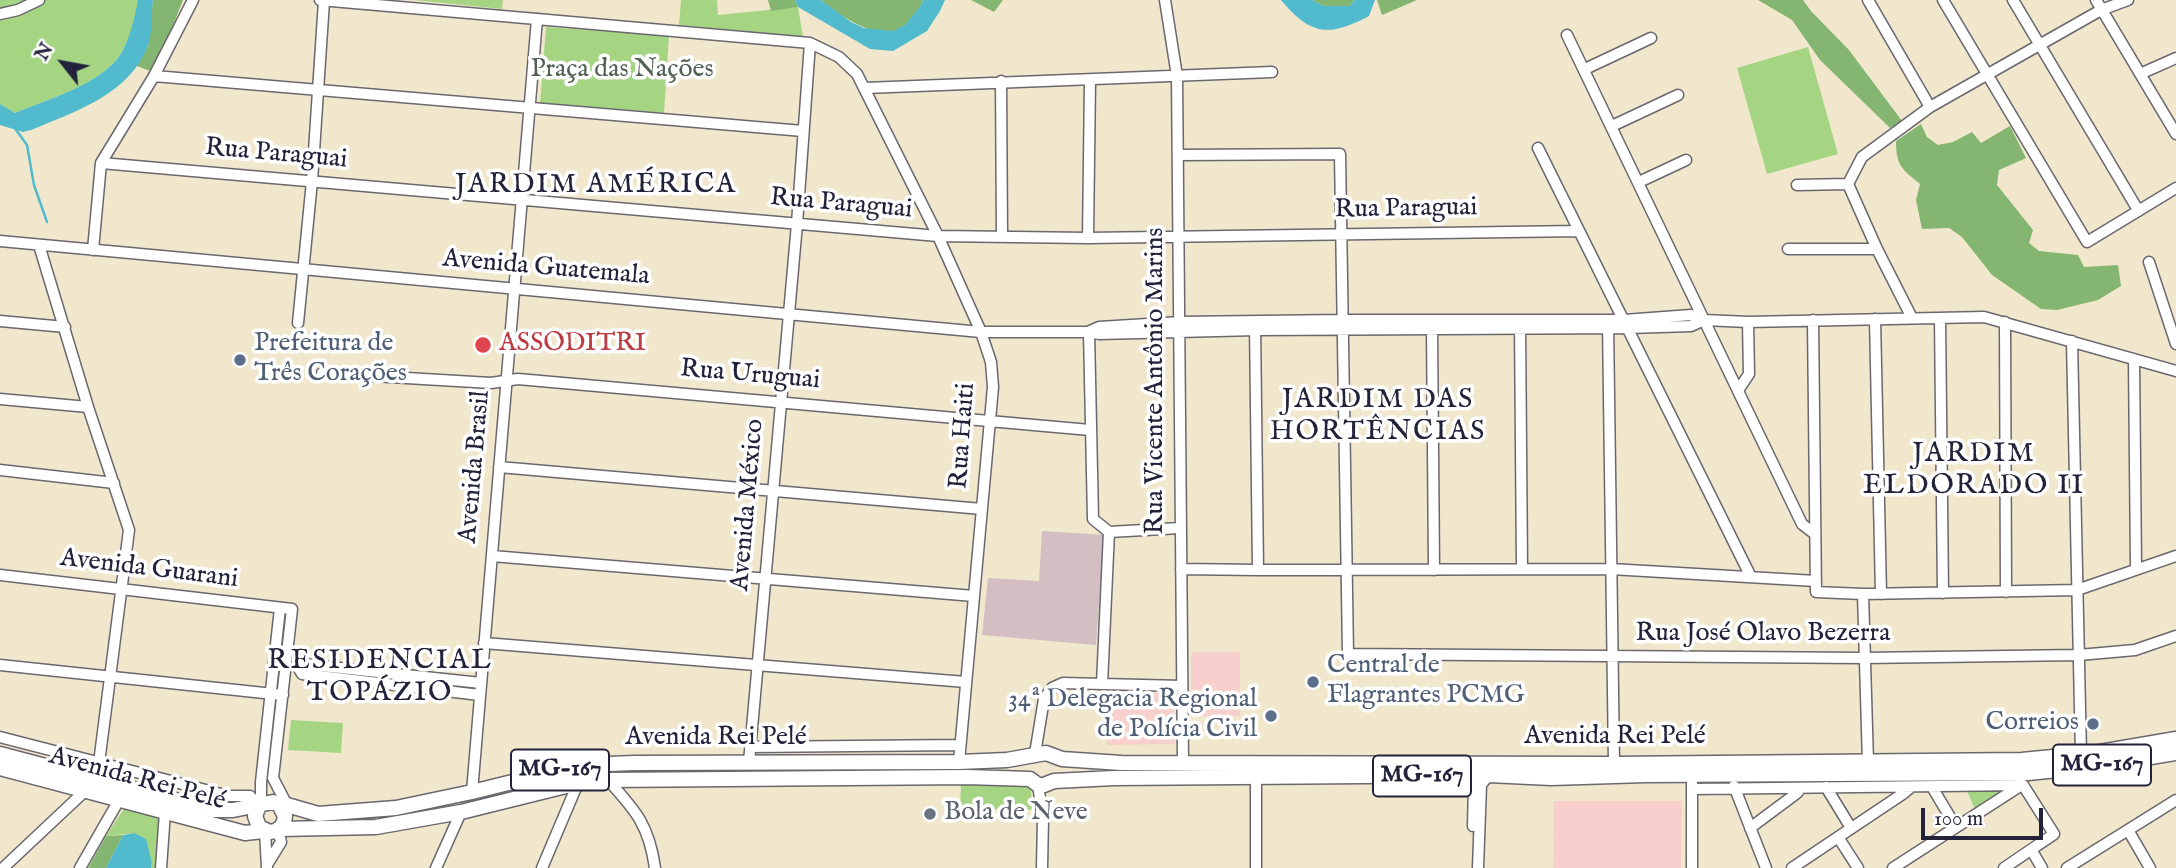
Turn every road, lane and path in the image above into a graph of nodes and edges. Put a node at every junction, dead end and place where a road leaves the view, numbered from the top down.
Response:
1 (39, 0) edge
2 (193, 0) edge
3 (322, 0) edge
4 (1165, 0) edge
5 (1868, 0) edge
6 (1943, 0) edge
7 (2013, 0) edge
8 (2128, 0) edge
9 (2098, 5) edge
10 (0, 14) edge
11 (537, 19) junction
12 (1567, 35) dead end
13 (1651, 38) dead end
14 (810, 43) junction
15 (2040, 44) junction
16 (2176, 58) edge
17 (1585, 69) junction
18 (1272, 72) dead end
19 (1988, 73) junction
20 (2140, 74) junction
21 (154, 76) junction
22 (1177, 76) junction
23 (1090, 80) junction
24 (1001, 81) junction
25 (865, 88) junction
26 (318, 89) junction
27 (1678, 95) dead end
28 (1930, 107) junction
29 (530, 108) junction
30 (1612, 126) junction
31 (803, 131) junction
32 (2176, 134) edge
33 (1538, 149) dead end
34 (1178, 155) junction
35 (1686, 160) dead end
36 (102, 163) junction
37 (312, 181) junction
38 (1849, 181) junction
39 (1639, 182) junction
40 (1797, 185) dead end
41 (2176, 188) edge
42 (522, 200) junction
43 (2138, 209) junction
44 (797, 224) junction
45 (1579, 231) junction
46 (1342, 234) junction
47 (938, 236) junction
48 (1002, 236) junction
49 (1179, 237) junction
50 (1088, 238) junction
51 (0, 241) edge
52 (39, 245) junction
53 (1788, 249) dead end
54 (93, 250) junction
55 (1877, 250) junction
56 (2149, 262) dead end
57 (303, 270) junction
58 (514, 289) junction
59 (789, 315) junction
60 (1912, 318) junction
61 (1940, 318) junction
62 (1875, 319) junction
63 (1704, 320) junction
64 (1813, 320) junction
65 (0, 321) edge
66 (1748, 322) junction
67 (298, 323) dead end
68 (2005, 323) junction
69 (1343, 324) junction
70 (1520, 324) junction
71 (1607, 324) junction
72 (1626, 324) junction
73 (1255, 325) junction
74 (1180, 326) junction
75 (65, 327) junction
76 (1432, 328) junction
77 (981, 332) junction
78 (1089, 332) junction
79 (2072, 341) junction
80 (2176, 344) edge
81 (2134, 359) junction
82 (2176, 371) edge
83 (322, 373) dead end
84 (506, 381) junction
85 (1739, 389) junction
86 (0, 399) edge
87 (781, 402) junction
88 (88, 407) junction
89 (989, 420) junction
90 (1090, 430) junction
91 (499, 467) junction
92 (0, 470) edge
93 (114, 483) junction
94 (773, 490) junction
95 (982, 509) junction
96 (1180, 528) junction
97 (1109, 532) junction
98 (1815, 534) junction
99 (492, 556) junction
100 (2176, 556) edge
101 (2136, 568) junction
102 (1181, 569) junction
103 (1346, 569) junction
104 (1522, 569) junction
105 (1611, 569) junction
106 (1258, 570) junction
107 (1434, 570) junction
108 (0, 575) edge
109 (1751, 577) junction
110 (765, 579) junction
111 (1816, 587) junction
112 (121, 590) junction
113 (2077, 590) junction
114 (2006, 592) junction
115 (1944, 593) junction
116 (1863, 594) junction
117 (1881, 594) junction
118 (974, 596) junction
119 (280, 608) junction
120 (2176, 636) edge
121 (484, 643) junction
122 (2079, 655) junction
123 (1613, 657) junction
124 (1864, 658) junction
125 (758, 664) junction
126 (0, 665) edge
127 (110, 676) junction
128 (381, 678) junction
129 (966, 682) junction
130 (481, 683) junction
131 (1102, 684) junction
132 (1182, 685) junction
133 (277, 694) junction
134 (480, 695) junction
135 (0, 737) edge
136 (960, 745) junction
137 (750, 747) junction
138 (2170, 747) edge
139 (0, 754) edge
140 (1042, 755) junction
141 (2081, 755) junction
142 (99, 762) junction
143 (749, 762) junction
144 (959, 762) junction
145 (1183, 762) junction
146 (1868, 763) junction
147 (1614, 764) junction
148 (0, 768) edge
149 (1728, 774) junction
150 (1489, 775) junction
151 (1692, 775) junction
152 (1467, 776) junction
153 (1256, 778) junction
154 (2026, 779) junction
155 (608, 780) junction
156 (1043, 782) junction
157 (578, 783) junction
158 (1826, 787) junction
159 (1911, 787) junction
160 (1801, 788) junction
161 (1931, 788) junction
162 (1735, 789) junction
163 (85, 791) junction
164 (471, 792) junction
165 (119, 800) junction
166 (2176, 800) edge
167 (260, 806) junction
168 (283, 807) junction
169 (165, 812) junction
170 (461, 812) junction
171 (1956, 827) junction
172 (1750, 828) junction
173 (1851, 828) junction
174 (271, 830) junction
175 (2128, 830) junction
176 (1838, 837) junction
177 (2032, 851) junction
178 (1910, 856) junction
179 (268, 865) edge
180 (3, 868) edge
181 (80, 868) edge
182 (161, 868) edge
183 (436, 868) edge
184 (542, 868) edge
185 (655, 868) edge
186 (1042, 868) edge
187 (1256, 868) edge
188 (1471, 868) edge
189 (1478, 868) edge
190 (1692, 868) edge
191 (1766, 868) edge
192 (1793, 868) edge
193 (1858, 868) edge
194 (1893, 868) edge
195 (1918, 868) edge
196 (2004, 868) edge
197 (2042, 868) edge
198 (2067, 868) edge
199 (2150, 868) edge

1 - 10 street
2 - 21 street
3 - 11 street
3 - 26 street
4 - 22 street, Rua Vicente Antônio Marins
5 - 28 street
6 - 19 street
7 - 15 street
8 - 9 street
9 - 15 street
9 - 20 street
11 - 14 street
11 - 29 street, Avenida Brasil
12 - 17 street
13 - 17 street
14 - 25 street, Rua Haiti
14 - 31 street, Avenida México
15 - 19 street
15 - 43 street
16 - 20 street
17 - 30 street
18 - 22 street
19 - 28 street
19 - 43 street
20 - 32 street
21 - 26 street
21 - 36 street
22 - 23 street
22 - 34 street, Rua Vicente Antônio Marins
23 - 24 street
23 - 50 street
24 - 25 street
24 - 48 street
25 - 47 street, Rua Haiti
26 - 29 street
26 - 37 street
27 - 30 street
28 - 38 street
29 - 31 street
29 - 42 street, Avenida Brasil
30 - 39 street
31 - 44 street, Avenida México
33 - 45 street
34 - 46 street
34 - 49 street, Rua Vicente Antônio Marins
35 - 39 street
36 - 37 street, Rua Paraguai
36 - 54 street
37 - 42 street, Rua Paraguai
37 - 57 street
38 - 40 street
38 - 55 street
39 - 63 street
41 - 43 street
42 - 44 street, Rua Paraguai
42 - 58 street, Avenida Brasil
44 - 47 street, Rua Paraguai
44 - 59 street, Avenida México
45 - 46 street, Rua Paraguai
45 - 72 street
46 - 49 street, Rua Paraguai
46 - 69 street
47 - 48 street, Rua Paraguai
47 - 77 street, Rua Haiti
48 - 50 street, Rua Paraguai
49 - 50 street, Rua Paraguai
49 - 74 street, Rua Vicente Antônio Marins
51 - 52 street, Avenida Guatemala
52 - 54 street, Avenida Guatemala
52 - 75 street
53 - 55 street
54 - 57 street, Avenida Guatemala
55 - 60 street
56 - 80 street
57 - 58 street, Avenida Guatemala
57 - 67 street
58 - 59 street, Avenida Guatemala
58 - 84 street, Avenida Brasil
59 - 77 street, Avenida Guatemala
59 - 87 street, Avenida México
60 - 61 street
60 - 62 street
61 - 68 street
61 - 115 street
62 - 64 street
62 - 117 street
63 - 66 street
63 - 72 street
63 - 85 street
64 - 66 street
64 - 98 street
65 - 75 street
66 - 85 street
68 - 79 street
68 - 114 street
69 - 70 street
69 - 73 street, Avenida Guatemala
69 - 76 street
69 - 103 street
70 - 71 street
70 - 76 street
70 - 104 street
71 - 72 street
71 - 105 street
72 - 109 street
73 - 74 street, Avenida Guatemala
73 - 106 street
74 - 78 street, Avenida Guatemala
74 - 96 street, Rua Vicente Antônio Marins
75 - 88 street
76 - 107 street
77 - 78 street, Avenida Guatemala
77 - 89 street, Rua Haiti
78 - 90 street
79 - 81 street
79 - 113 street
81 - 82 street
81 - 101 street
83 - 84 street, Rua Uruguai
84 - 87 street, Rua Uruguai
84 - 91 street, Avenida Brasil
85 - 98 street
86 - 88 street
87 - 89 street, Rua Uruguai
87 - 94 street, Avenida México
88 - 93 street
89 - 90 street, Rua Uruguai
89 - 95 street, Rua Haiti
90 - 97 street
91 - 94 street
91 - 99 street, Avenida Brasil
92 - 93 street
93 - 112 street
94 - 95 street
94 - 110 street, Avenida México
95 - 118 street, Rua Haiti
96 - 97 street
96 - 102 street, Rua Vicente Antônio Marins
97 - 131 street
98 - 111 street
99 - 110 street
99 - 121 street, Avenida Brasil
100 - 101 street
101 - 113 street
102 - 106 street
102 - 132 street, Rua Vicente Antônio Marins
103 - 106 street
103 - 107 street
103 - 123 street, Rua José Olavo Bezerra
104 - 105 street
104 - 107 street
105 - 109 street
105 - 123 street
108 - 112 street, Avenida Guarani
109 - 111 street
110 - 118 street
110 - 125 street, Avenida México
111 - 116 street
112 - 119 street, Avenida Guarani
112 - 127 street
113 - 114 street
113 - 122 street
114 - 115 street
115 - 117 street
116 - 117 street
116 - 124 street
118 - 129 street, Rua Haiti
119 - 133 street
119 - 133 street, Avenida Guarani
120 - 122 street, Rua José Olavo Bezerra
121 - 125 street
121 - 130 street, Avenida Brasil
122 - 124 street, Rua José Olavo Bezerra
122 - 141 street
123 - 124 street, Rua José Olavo Bezerra
123 - 147 street
124 - 146 street
125 - 129 street
125 - 137 street, Avenida México
126 - 127 street
127 - 133 street
127 - 142 street
128 - 128 street
128 - 130 street
128 - 134 street
129 - 136 street, Rua Haiti
130 - 134 street, Avenida Brasil
131 - 132 street
131 - 140 street
132 - 145 street, Rua Vicente Antônio Marins
133 - 167 street
133 - 168 street
134 - 164 street, Avenida Brasil
135 - 142 street
136 - 137 street
136 - 144 street, Rua Haiti
137 - 143 street, Avenida México
138 - 141 main road, Avenida Rei Pelé / MG-167
138 - 154 main road, Avenida Rei Pelé / MG-167
139 - 167 main road, Avenida Rei Pelé
140 - 144 main road, Avenida Rei Pelé / MG-167
140 - 145 main road, Avenida Rei Pelé / MG-167
140 - 156 main road
140 - 156 main road
141 - 146 main road, Avenida Rei Pelé / MG-167
142 - 167 street
143 - 144 main road, Avenida Rei Pelé / MG-167
143 - 164 main road, Avenida Rei Pelé / MG-167
145 - 147 main road, Avenida Rei Pelé / MG-167
146 - 151 main road, Avenida Rei Pelé / MG-167
147 - 151 main road, Avenida Rei Pelé / MG-167
148 - 163 main road, Avenida Rei Pelé / MG-167
149 - 151 main road, Avenida Rei Pelé / MG-167
149 - 154 main road, Avenida Rei Pelé / MG-167
149 - 162 street
150 - 151 main road, Avenida Rei Pelé / MG-167
150 - 152 main road, Avenida Rei Pelé / MG-167
150 - 189 street
151 - 162 street, Avenida Rei Pelé
151 - 190 street
152 - 153 main road, Avenida Rei Pelé / MG-167
152 - 188 street
153 - 156 main road, Avenida Rei Pelé / MG-167
153 - 187 street
154 - 161 street, Avenida Rei Pelé
154 - 171 street
154 - 177 street
155 - 156 main road, Avenida Rei Pelé / MG-167
155 - 157 main road, Avenida Rei Pelé / MG-167
155 - 185 street
156 - 186 street
157 - 170 main road, Avenida Rei Pelé / MG-167
157 - 184 street
158 - 159 street, Avenida Rei Pelé
158 - 160 street, Avenida Rei Pelé
158 - 173 street
159 - 161 street, Avenida Rei Pelé
159 - 173 street
160 - 162 street, Avenida Rei Pelé
160 - 172 street
161 - 171 street
162 - 172 street
163 - 165 main road, Avenida Rei Pelé / MG-167
163 - 180 street
164 - 168 main road, Avenida Rei Pelé / MG-167
165 - 169 main road, Avenida Rei Pelé / MG-167
165 - 181 street
166 - 175 street
167 - 168 main road, Avenida Rei Pelé
167 - 174 main road, Avenida Rei Pelé
168 - 174 main road
169 - 174 main road, Avenida Rei Pelé / MG-167
169 - 182 street
170 - 174 main road, Avenida Rei Pelé / MG-167
170 - 183 street
171 - 178 street
172 - 191 street
173 - 176 street
174 - 179 street
175 - 198 street
175 - 199 street
176 - 192 street
176 - 193 street
177 - 196 street
177 - 197 street
178 - 194 street
178 - 195 street

